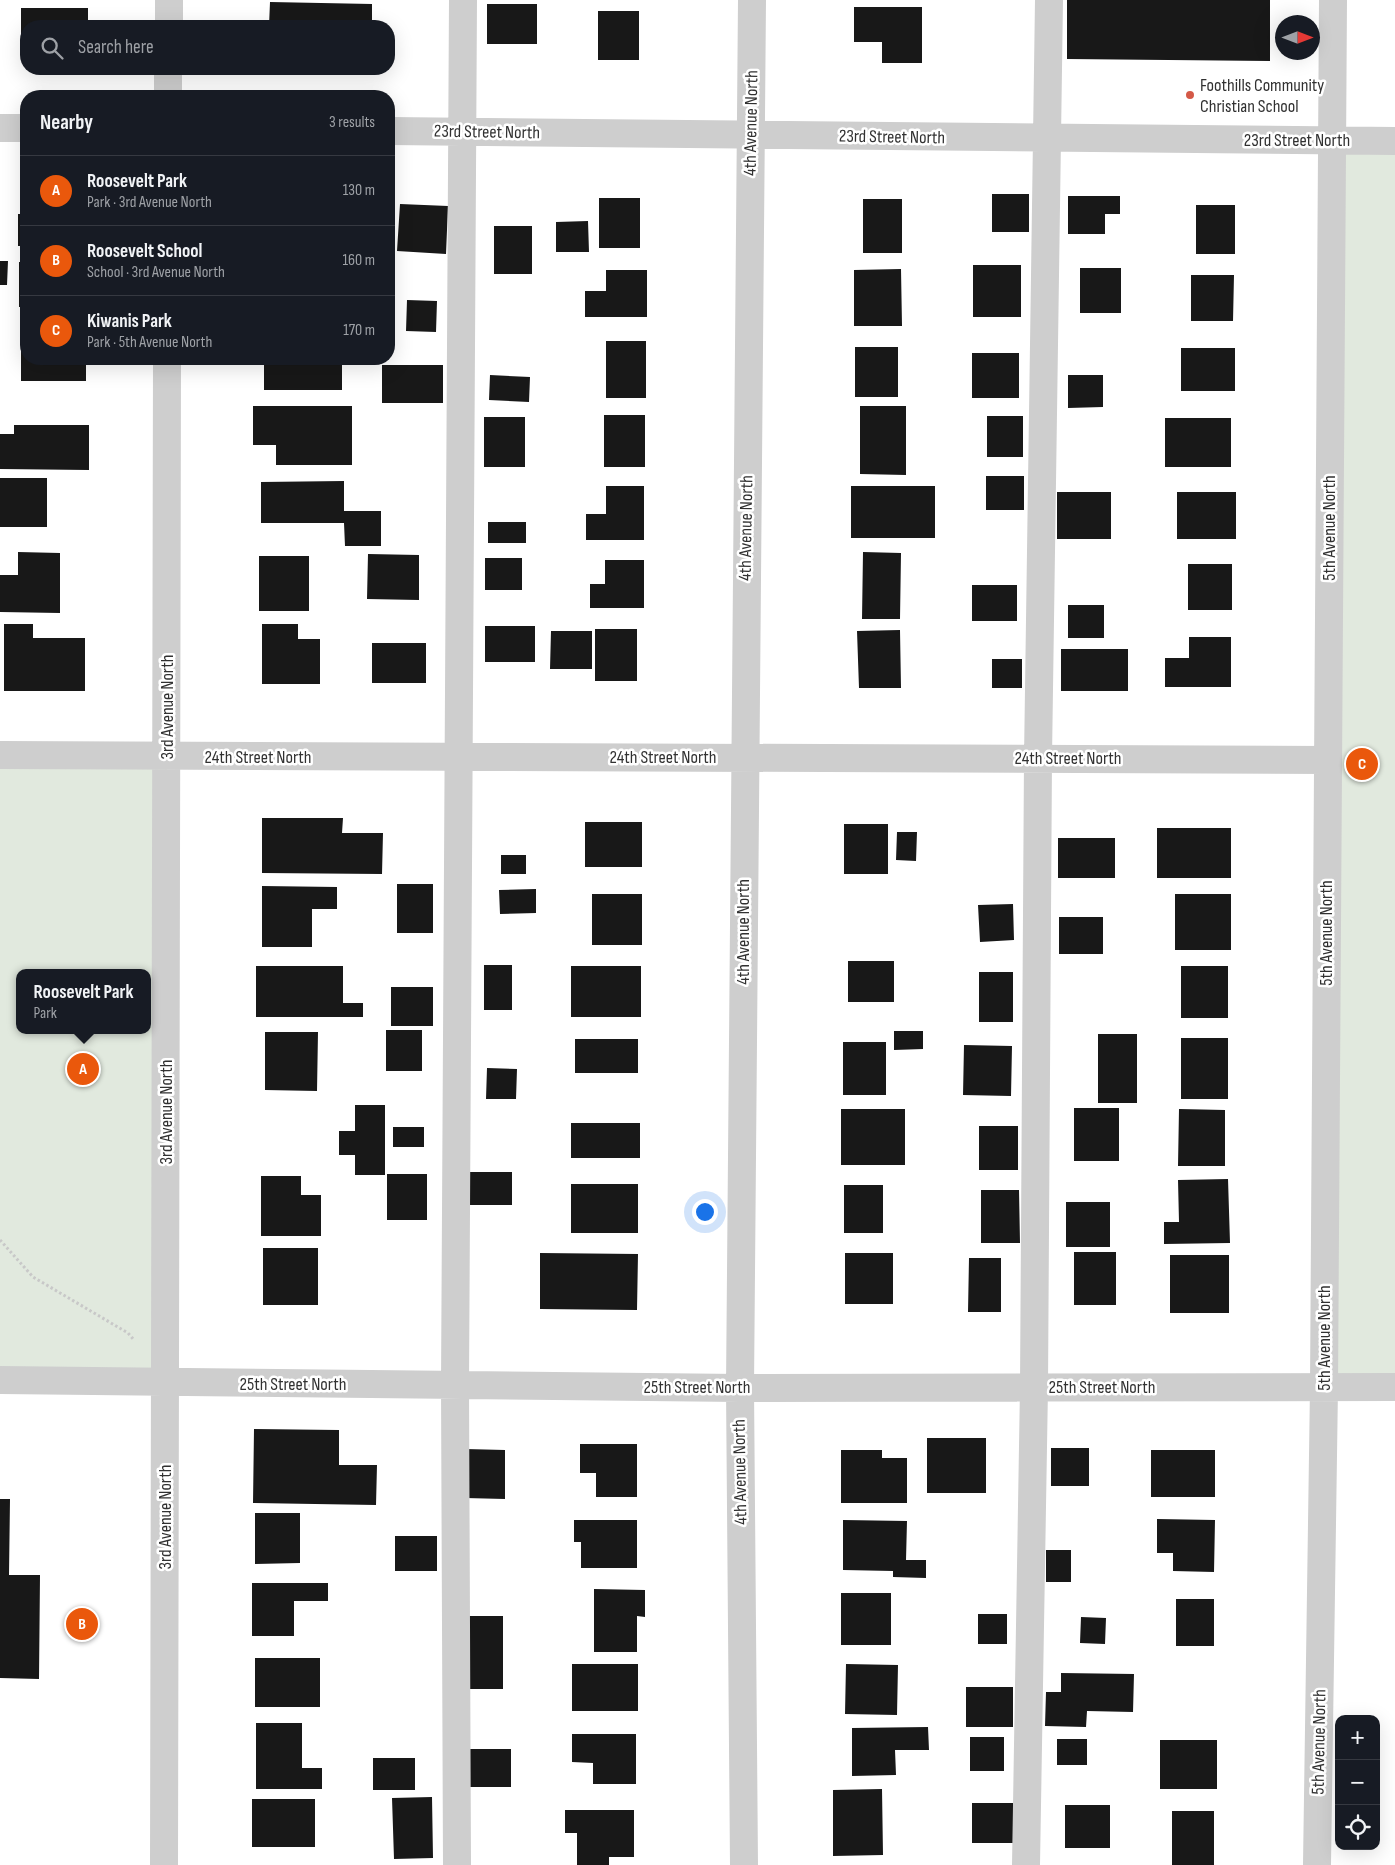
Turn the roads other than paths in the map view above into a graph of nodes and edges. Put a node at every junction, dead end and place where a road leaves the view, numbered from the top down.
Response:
1 (169, 0) edge
2 (463, 0) edge
3 (752, 0) edge
4 (1049, 0) edge
5 (1333, 0) edge
6 (169, 20) edge
7 (168, 75) edge
8 (168, 90) edge
9 (0, 128) edge
10 (20, 128) edge
11 (395, 131) edge
12 (462, 132) junction
13 (751, 135) junction
14 (1048, 138) junction
15 (1332, 140) junction
16 (1395, 141) edge
17 (167, 365) edge
18 (0, 755) edge
19 (458, 757) junction
20 (744, 757) junction
21 (167, 758) junction
22 (1038, 758) junction
23 (1327, 760) junction
24 (0, 1380) edge
25 (165, 1383) junction
26 (455, 1385) junction
27 (1034, 1387) junction
28 (1324, 1387) junction
29 (1395, 1387) edge
30 (740, 1388) junction
31 (164, 1865) edge
32 (457, 1865) edge
33 (744, 1865) edge
34 (1026, 1865) edge
35 (1317, 1865) edge

1 - 6 street
2 - 12 street
3 - 13 street, 4th Avenue North
4 - 14 street
5 - 15 street, 5th Avenue North
7 - 8 street
9 - 10 street
11 - 12 street, 23rd Street North
12 - 13 street, 23rd Street North
12 - 19 street
13 - 14 street, 23rd Street North
13 - 20 street, 4th Avenue North
14 - 15 street, 23rd Street North
14 - 22 street
15 - 16 street, 23rd Street North
15 - 23 street, 5th Avenue North
17 - 21 street, 3rd Avenue North
18 - 21 street, 24th Street North
19 - 20 street, 24th Street North
19 - 21 street, 24th Street North
19 - 26 street
20 - 22 street, 24th Street North
20 - 30 street, 4th Avenue North
21 - 25 street, 3rd Avenue North
22 - 23 street, 24th Street North
22 - 27 street
23 - 28 street, 5th Avenue North
24 - 25 street, 25th Street North
25 - 26 street, 25th Street North
25 - 31 street, 3rd Avenue North
26 - 30 street, 25th Street North
26 - 32 street
27 - 28 street, 25th Street North
27 - 30 street, 25th Street North
27 - 34 street
28 - 29 street, 25th Street North
28 - 35 street, 5th Avenue North
30 - 33 street, 4th Avenue North

